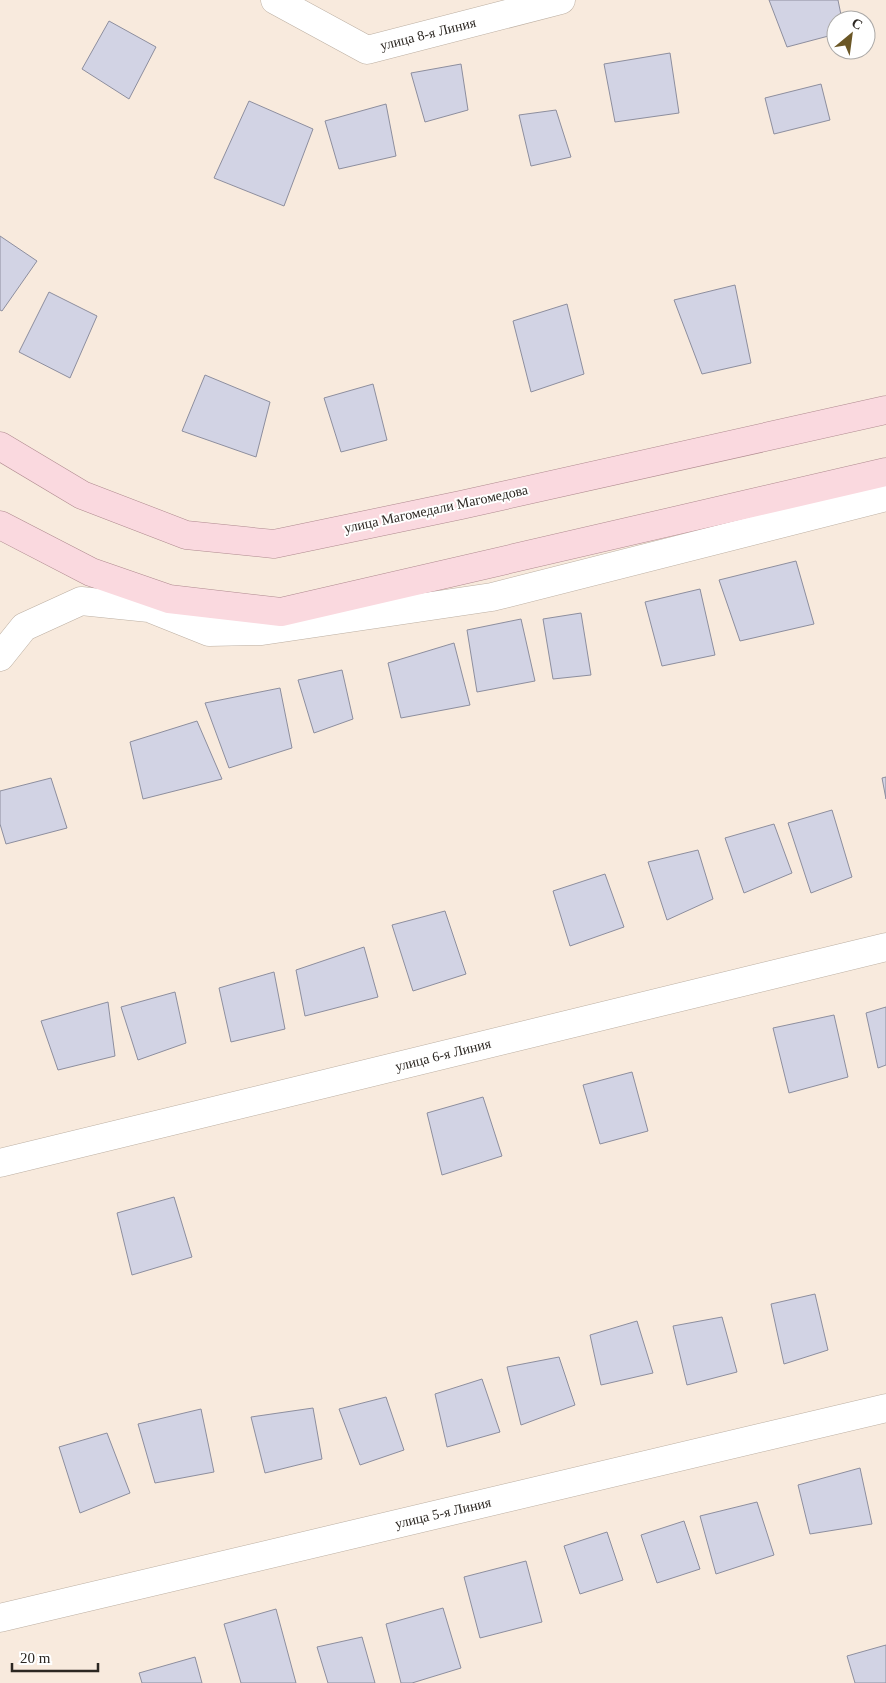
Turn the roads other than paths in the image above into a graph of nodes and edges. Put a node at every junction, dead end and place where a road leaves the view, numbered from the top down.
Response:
1 (275, 0) edge
2 (561, 0) edge
3 (886, 410) edge
4 (0, 446) edge
5 (886, 472) edge
6 (886, 497) edge
7 (0, 525) edge
8 (0, 657) edge
9 (886, 946) edge
10 (0, 1163) edge
11 (886, 1408) edge
12 (0, 1618) edge

1 - 2 street, улица 8-я Линия
3 - 4 main road, улица Магомедали Магомедова
5 - 7 main road
6 - 8 street
9 - 10 street, улица 6-я Линия
11 - 12 street, улица 5-я Линия

